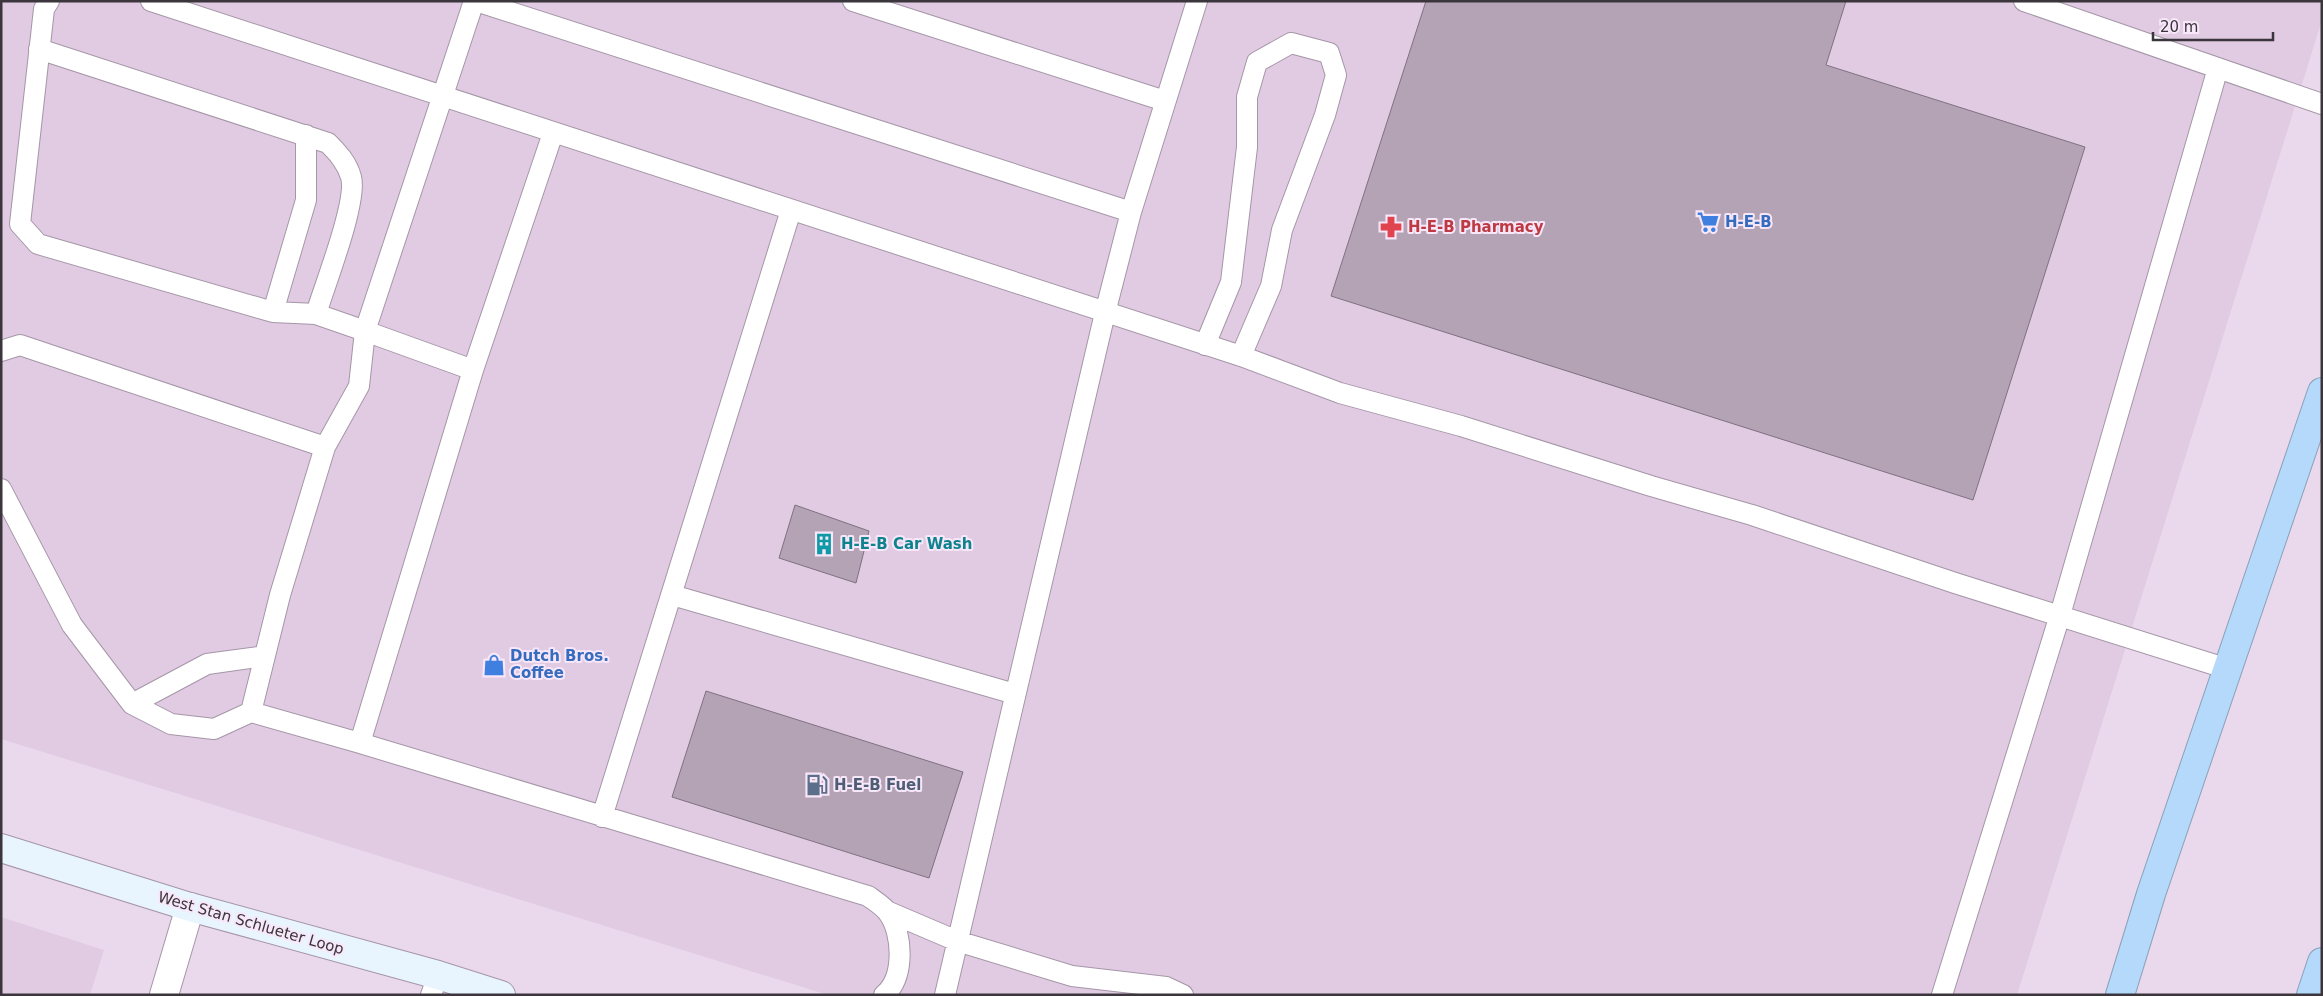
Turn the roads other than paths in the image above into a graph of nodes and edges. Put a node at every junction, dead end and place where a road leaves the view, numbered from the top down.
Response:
1 (48, 1) edge
2 (151, 1) edge
3 (475, 1) edge
4 (853, 1) edge
5 (1197, 1) edge
6 (2024, 1) edge
7 (39, 49) junction
8 (2218, 68) junction
9 (442, 97) junction
10 (1165, 100) junction
11 (2322, 104) edge
12 (554, 132) junction
13 (306, 135) junction
14 (791, 210) junction
15 (1131, 212) junction
16 (273, 312) junction
17 (1105, 313) junction
18 (316, 314) junction
19 (365, 331) junction
20 (1205, 345) junction
21 (1, 351) edge
22 (1241, 356) junction
23 (473, 370) junction
24 (2322, 392) edge
25 (325, 447) junction
26 (1, 488) edge
27 (672, 595) junction
28 (2060, 615) junction
29 (265, 656) junction
30 (2228, 668) junction
31 (1015, 694) junction
32 (132, 704) junction
33 (251, 712) junction
34 (360, 743) junction
35 (602, 817) junction
36 (1, 848) edge
37 (190, 907) junction
38 (889, 912) junction
39 (957, 941) junction
40 (2322, 962) edge
41 (434, 985) edge
42 (164, 995) edge
43 (501, 995) edge
44 (884, 995) edge
45 (945, 995) edge
46 (1183, 995) edge
47 (1942, 995) edge
48 (2120, 995) edge
49 (2311, 995) edge

1 - 7 lane
2 - 9 lane
3 - 9 lane
3 - 15 lane
4 - 10 lane
5 - 10 lane
6 - 8 lane
7 - 13 lane
7 - 16 lane
8 - 11 lane
8 - 28 lane
9 - 12 lane
9 - 19 lane
10 - 15 lane
12 - 14 lane
12 - 23 lane
13 - 16 lane
13 - 18 lane
14 - 17 lane
14 - 27 lane
15 - 17 lane
16 - 18 lane
17 - 20 lane
17 - 31 lane
18 - 19 lane
19 - 23 lane
19 - 25 lane
20 - 22 lane
20 - 22 lane
21 - 25 lane
22 - 28 lane
23 - 34 lane
24 - 30 highway
25 - 29 lane
26 - 32 lane
27 - 31 lane
27 - 35 lane
28 - 30 lane
28 - 47 lane
29 - 32 lane
29 - 33 lane
30 - 48 highway
31 - 39 lane
32 - 33 lane
33 - 34 lane
34 - 35 lane
35 - 38 lane
36 - 37 main road, West Stan Schlueter Loop
37 - 41 main road, West Stan Schlueter Loop
37 - 42 street
38 - 39 lane
38 - 44 lane
39 - 45 lane
39 - 46 lane
40 - 49 highway
41 - 43 main road, West Stan Schlueter Loop

